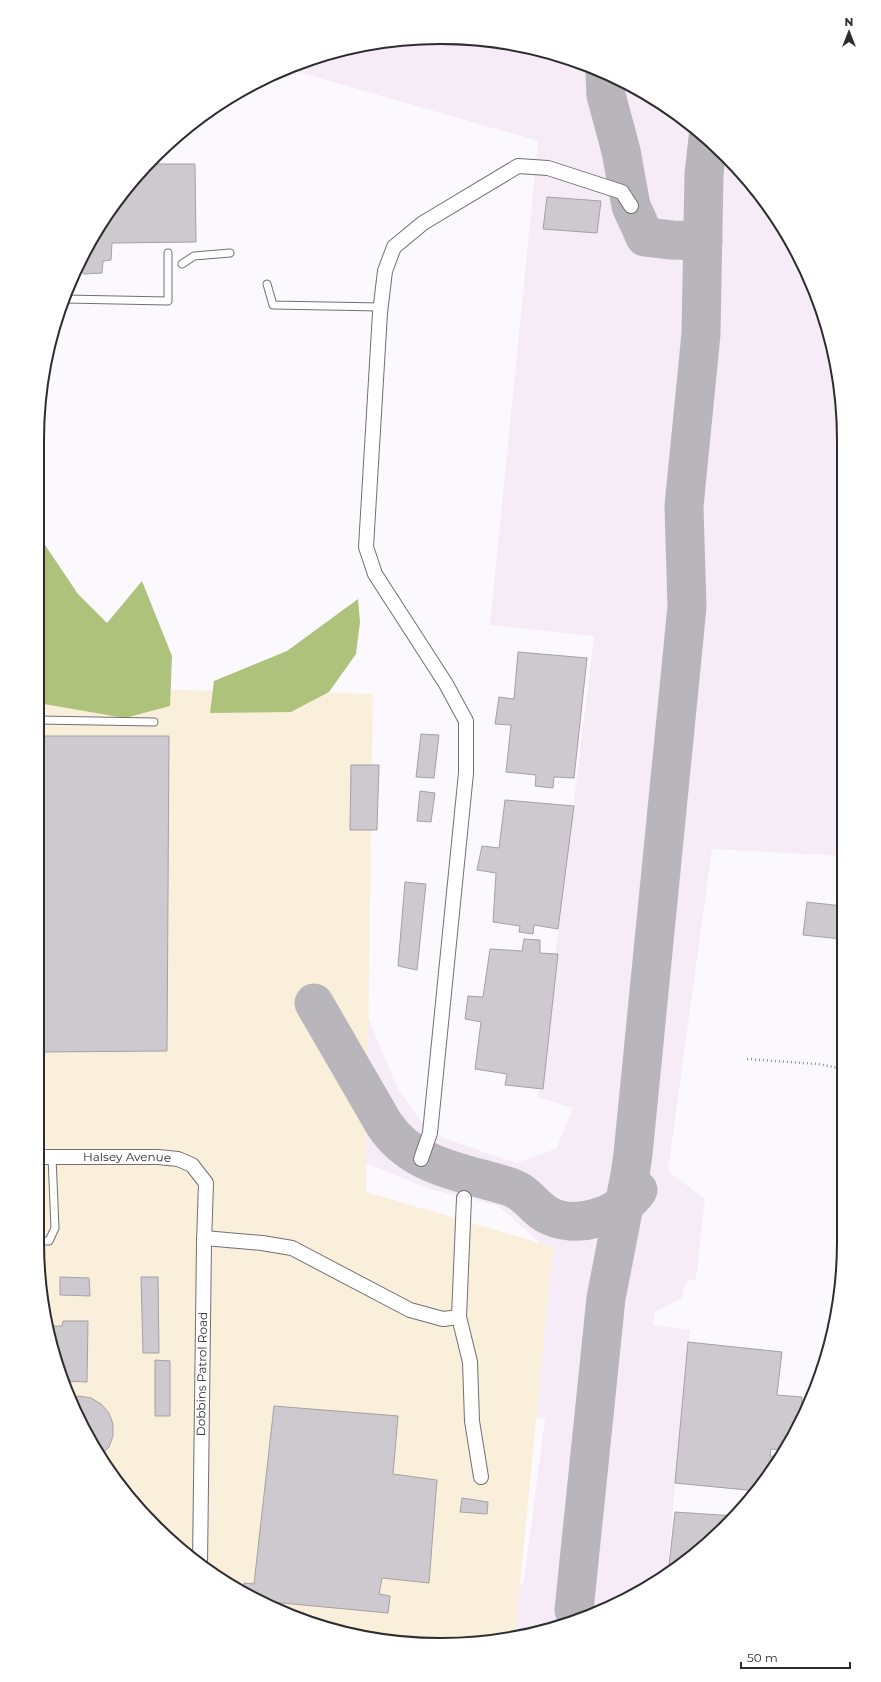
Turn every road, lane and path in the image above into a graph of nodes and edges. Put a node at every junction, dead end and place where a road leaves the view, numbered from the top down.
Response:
1 (631, 206) dead end
2 (168, 253) dead end
3 (230, 253) dead end
4 (182, 264) dead end
5 (266, 284) dead end
6 (70, 299) edge
7 (380, 307) junction
8 (44, 720) edge
9 (154, 722) dead end
10 (747, 1059) dead end
11 (837, 1068) edge
12 (44, 1157) edge
13 (52, 1157) junction
14 (422, 1159) dead end
15 (206, 1183) joint
16 (464, 1198) dead end
17 (204, 1238) junction
18 (44, 1241) edge
19 (460, 1317) junction
20 (481, 1477) dead end
21 (200, 1557) edge

1 - 7 street
2 - 6 lane
3 - 4 lane
5 - 7 lane
7 - 14 street
8 - 9 lane
10 - 11 path
12 - 13 street, Halsey Avenue
13 - 15 street, Halsey Avenue
13 - 18 lane
15 - 17 street, Dobbins Patrol Road
16 - 19 street
17 - 19 street
17 - 21 street, Dobbins Patrol Road
19 - 20 street

